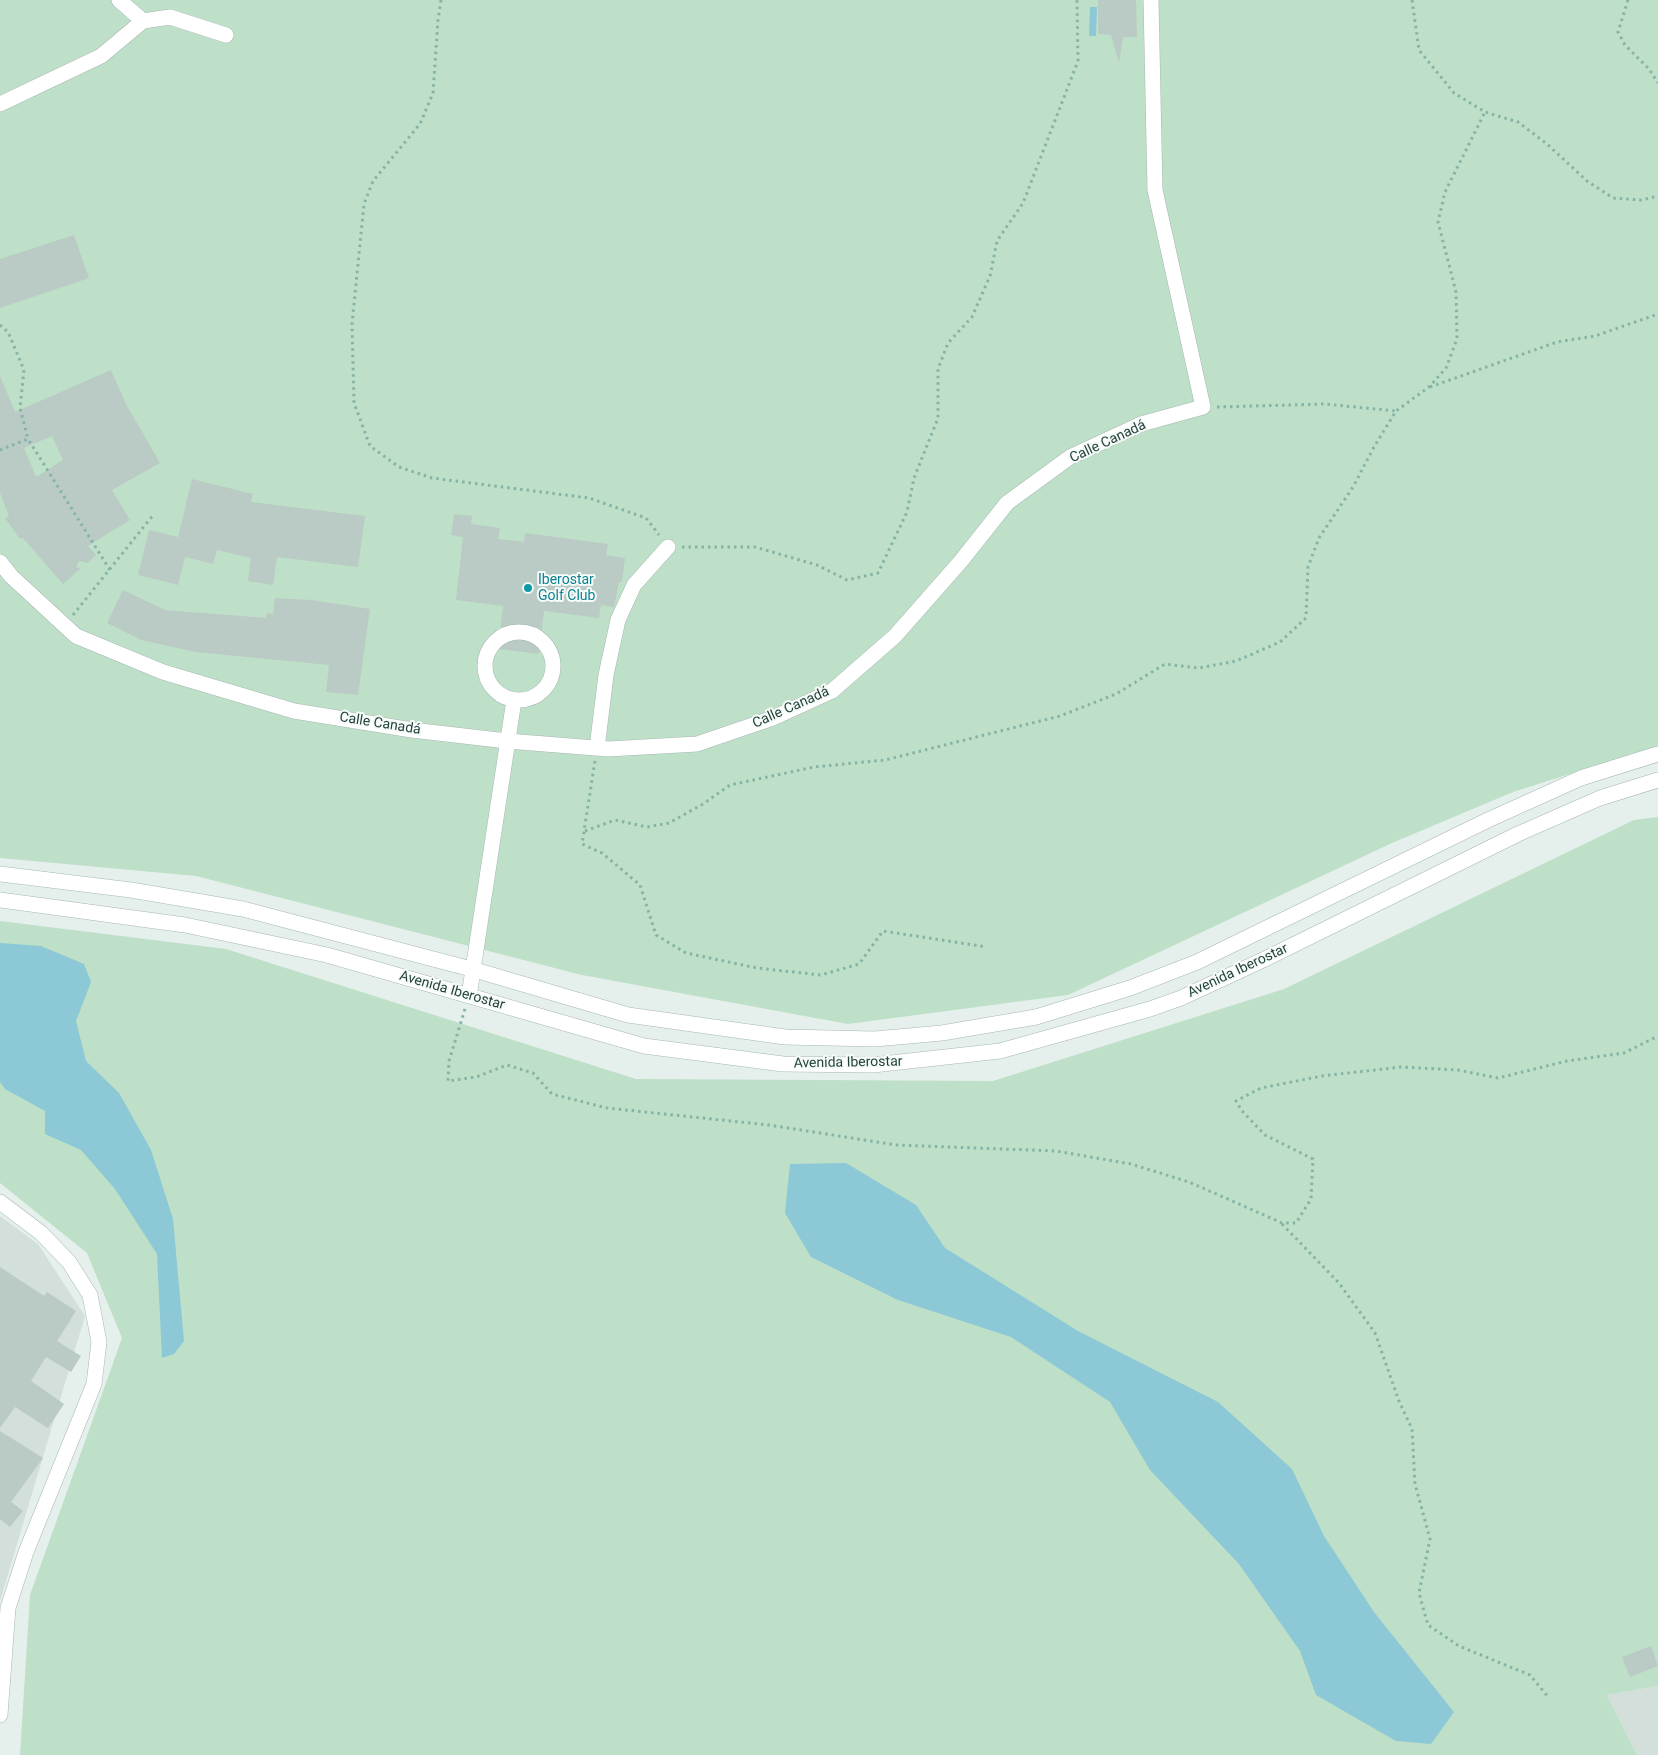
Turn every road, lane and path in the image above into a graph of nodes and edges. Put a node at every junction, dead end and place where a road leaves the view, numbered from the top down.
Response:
1 (119, 0) edge
2 (442, 0) edge
3 (1077, 0) edge
4 (1151, 0) edge
5 (1412, 0) edge
6 (1628, 0) edge
7 (142, 21) junction
8 (226, 35) dead end
9 (1658, 83) edge
10 (0, 104) edge
11 (1485, 112) junction
12 (1658, 196) edge
13 (1658, 314) edge
14 (0, 325) edge
15 (1429, 387) junction
16 (1203, 407) junction
17 (1396, 411) junction
18 (28, 439) junction
19 (0, 450) edge
20 (154, 514) dead end
21 (668, 547) junction
22 (0, 562) edge
23 (110, 570) junction
24 (64, 625) junction
25 (514, 700) junction
26 (507, 741) junction
27 (597, 748) junction
28 (1658, 754) edge
29 (1658, 780) edge
30 (584, 831) junction
31 (0, 874) edge
32 (0, 900) edge
33 (988, 947) dead end
34 (474, 970) junction
35 (469, 996) junction
36 (1658, 1036) edge
37 (0, 1202) edge
38 (1282, 1223) junction
39 (1549, 1698) dead end
40 (0, 1715) edge

1 - 7 street
2 - 21 path
3 - 21 path
4 - 16 street
5 - 11 path
6 - 9 path
7 - 8 street
7 - 10 street
11 - 12 path
11 - 15 path
13 - 15 path
14 - 18 path
15 - 17 path
16 - 17 path
16 - 27 street, Calle Canadá
17 - 30 path
18 - 19 path
18 - 23 path
20 - 23 path
21 - 27 street
22 - 24 street, Calle Canadá
23 - 24 path
24 - 26 street, Calle Canadá
25 - 25 street
25 - 26 street
26 - 27 street, Calle Canadá
26 - 34 street
27 - 30 path
28 - 34 street, Avenida Iberostar
29 - 35 street, Avenida Iberostar
30 - 33 path
31 - 34 street, Avenida Iberostar
32 - 35 street, Avenida Iberostar
34 - 35 street
35 - 38 path
36 - 38 path
37 - 40 street
38 - 39 path

